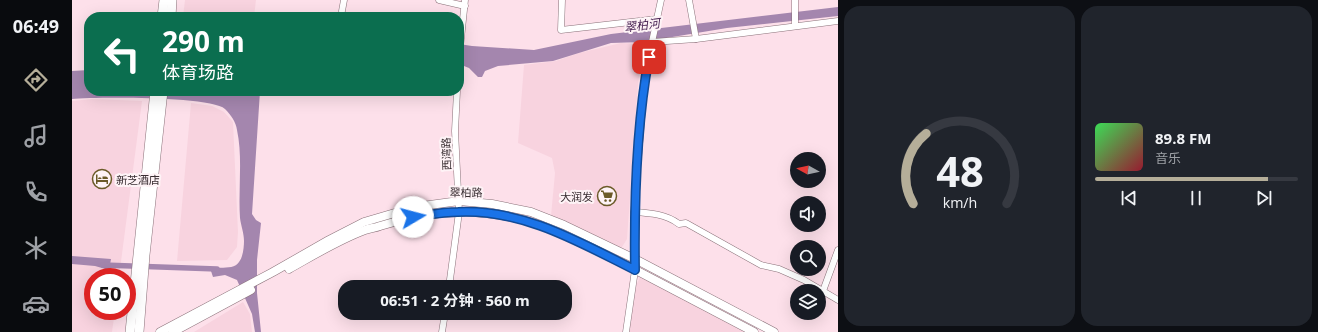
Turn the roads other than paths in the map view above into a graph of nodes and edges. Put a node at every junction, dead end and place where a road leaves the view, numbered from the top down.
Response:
1 (164, 0) edge
2 (172, 0) edge
3 (344, 0) edge
4 (439, 0) edge
5 (562, 0) edge
6 (661, 0) edge
7 (690, 0) edge
8 (794, 2) edge
9 (465, 3) edge
10 (342, 11) dead end
11 (163, 12) edge
12 (171, 12) edge
13 (657, 19) junction
14 (838, 21) edge
15 (795, 25) junction
16 (695, 36) junction
17 (652, 42) junction
18 (457, 96) edge
19 (157, 97) edge
20 (459, 201) junction
21 (459, 212) junction
22 (634, 212) junction
23 (838, 250) edge
24 (635, 259) junction
25 (635, 270) junction
26 (273, 275) junction
27 (450, 280) edge
28 (139, 283) junction
29 (809, 284) edge
30 (826, 284) edge
31 (826, 293) edge
32 (235, 295) junction
33 (838, 300) edge
34 (444, 320) edge
35 (130, 332) edge
36 (139, 332) edge
37 (160, 332) edge
38 (173, 332) edge
39 (442, 332) edge
40 (626, 332) edge
41 (754, 332) edge
42 (774, 332) edge

1 - 11 main road
2 - 12 main road
3 - 10 street
4 - 9 street
5 - 13 street
6 - 13 street
7 - 16 street
8 - 15 street
13 - 17 street
14 - 15 street
15 - 16 street
16 - 17 street
17 - 22 street
18 - 20 street, 西湾路
19 - 28 main road
20 - 21 street, 西湾路
20 - 24 main road, 翠柏路
20 - 26 main road, 翠柏路
21 - 25 main road, 翠柏路
21 - 26 main road, 翠柏路
21 - 27 street, 西湾路
22 - 24 street
22 - 29 street
23 - 30 street
24 - 25 street
24 - 42 main road, 翠柏路
25 - 40 street
25 - 41 main road, 翠柏路
26 - 32 main road, 翠柏路
28 - 35 main road
28 - 36 main road
31 - 33 street
32 - 37 main road, 翠柏路
32 - 38 main road, 翠柏路
34 - 39 street

